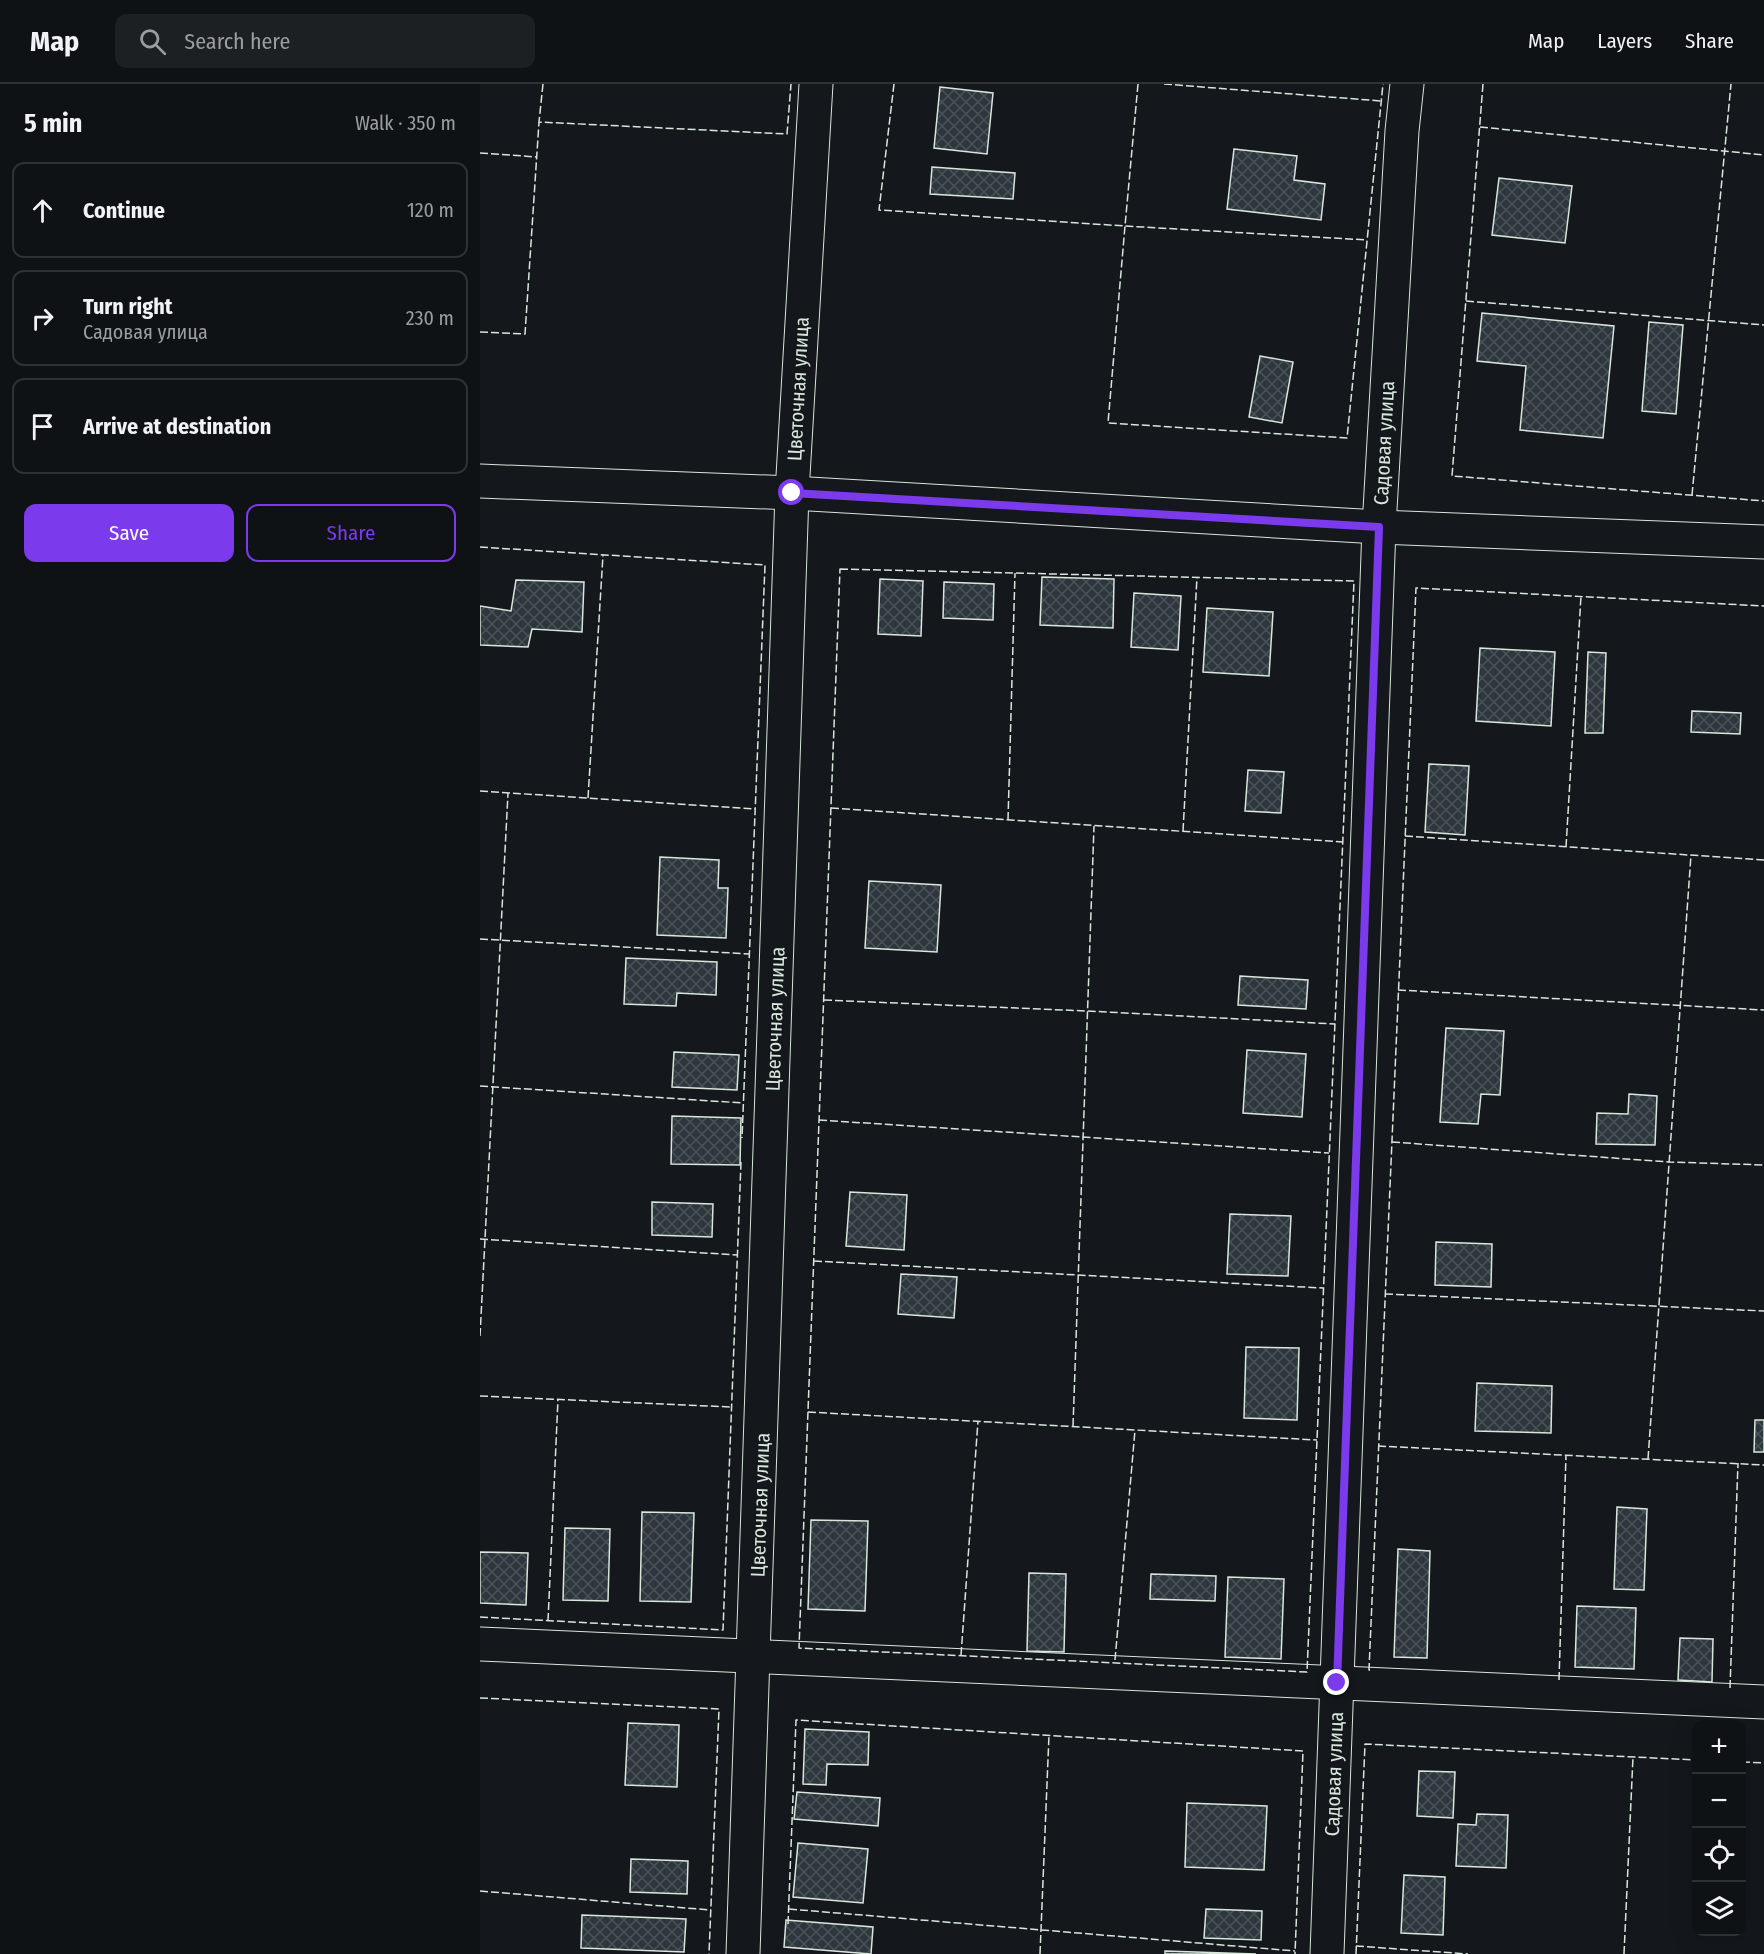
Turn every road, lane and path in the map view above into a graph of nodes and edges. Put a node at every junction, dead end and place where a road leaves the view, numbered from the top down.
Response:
1 (816, 84) edge
2 (1407, 84) edge
3 (480, 481) edge
4 (792, 493) junction
5 (1379, 527) junction
6 (1764, 542) edge
7 (480, 1644) edge
8 (755, 1656) junction
9 (1337, 1683) junction
10 (1764, 1702) edge
11 (743, 1954) edge
12 (1327, 1954) edge

1 - 4 street, Цветочная улица
2 - 5 street, Садовая улица
3 - 4 street
4 - 5 street
4 - 8 street, Цветочная улица
5 - 6 street
5 - 9 street, Садовая улица
7 - 8 street
8 - 9 street
8 - 11 street, Цветочная улица
9 - 10 street
9 - 12 street, Садовая улица

